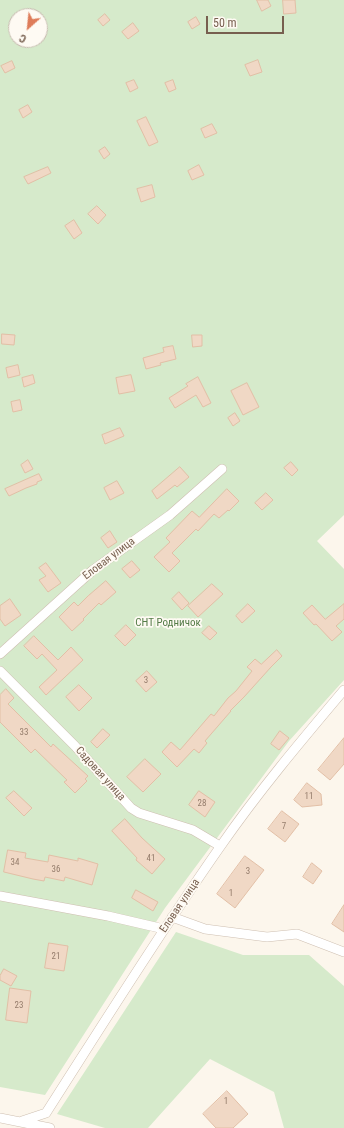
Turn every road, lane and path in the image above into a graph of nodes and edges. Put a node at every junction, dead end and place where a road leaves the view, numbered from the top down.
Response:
1 (222, 469) dead end
2 (0, 654) edge
3 (0, 672) edge
4 (344, 690) edge
5 (220, 846) junction
6 (0, 896) edge
7 (172, 917) junction
8 (164, 929) junction
9 (344, 952) edge
10 (0, 1118) edge
11 (22, 1121) junction
12 (50, 1128) edge

1 - 2 street, Еловая улица
3 - 5 street, Садовая улица
4 - 5 street, Еловая улица
5 - 7 street, Еловая улица
6 - 8 street
7 - 8 street, Еловая улица
7 - 9 street
8 - 11 street, Еловая улица
10 - 11 street
11 - 12 street

